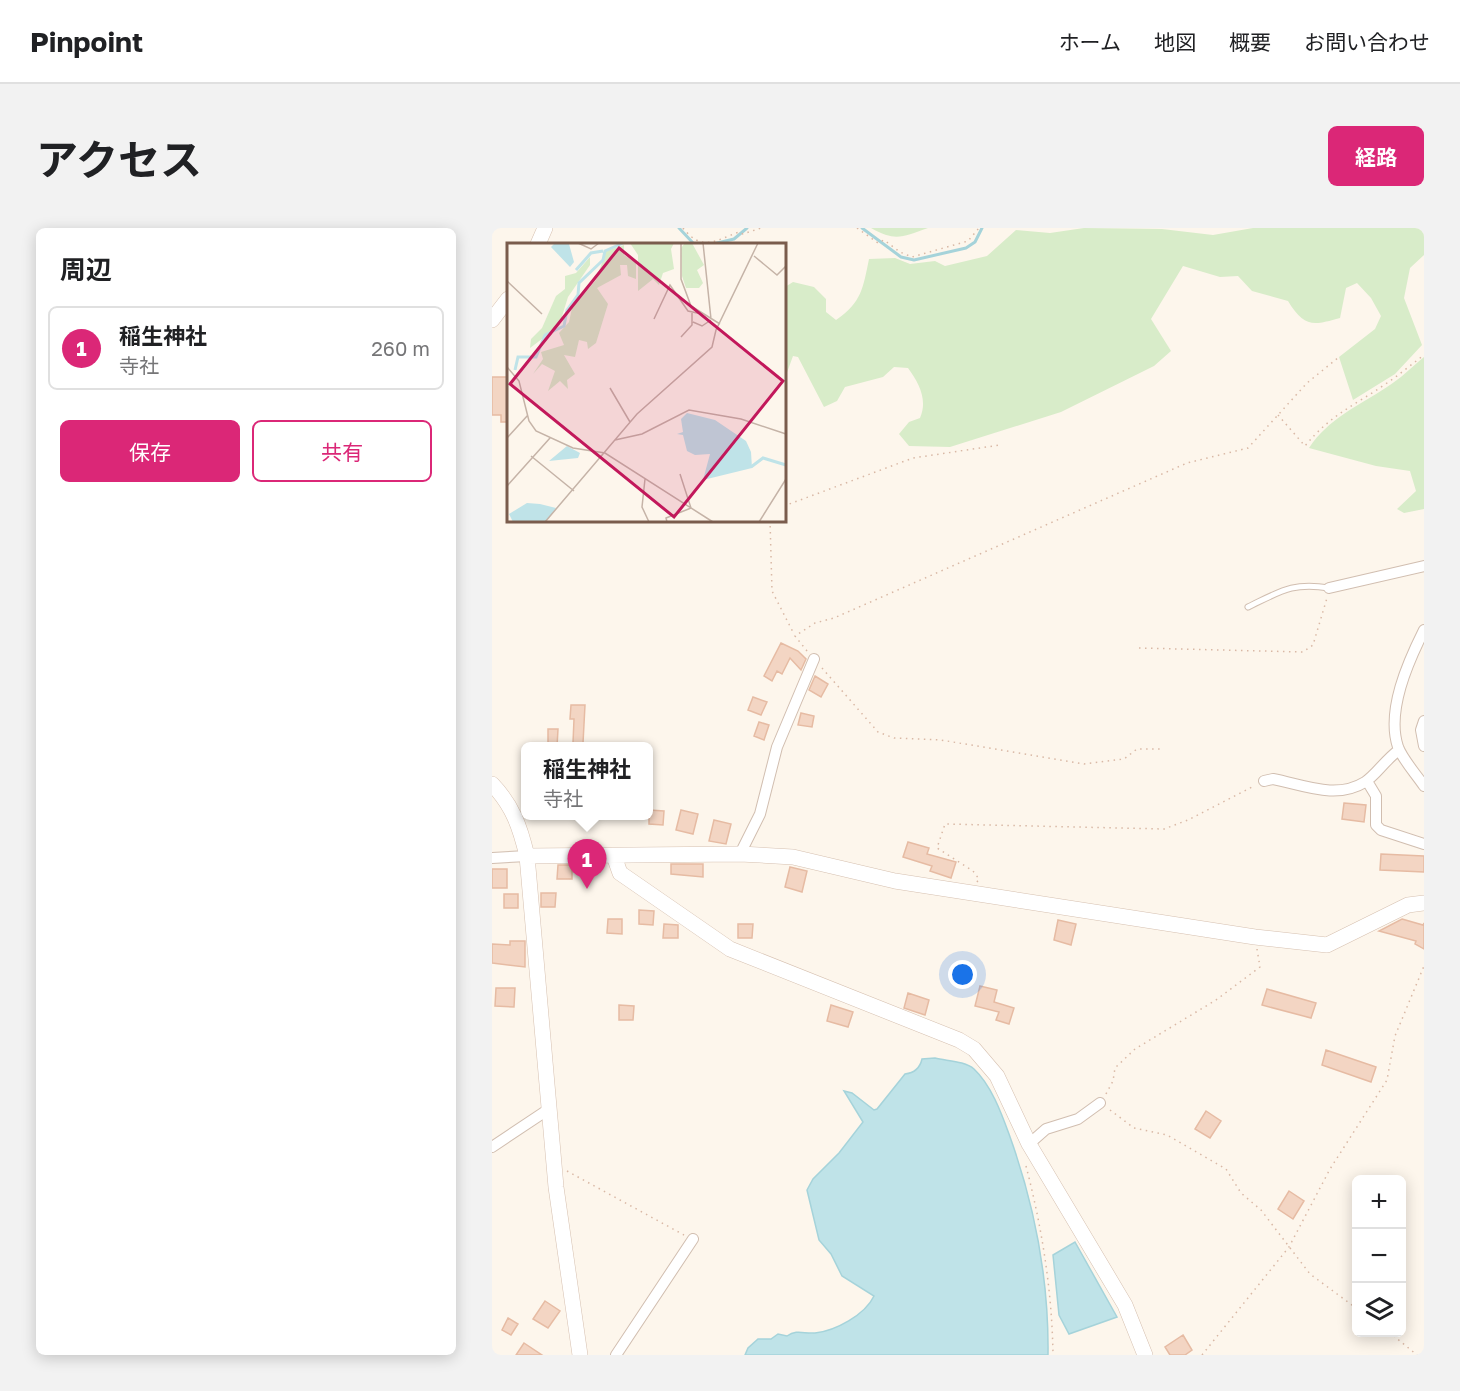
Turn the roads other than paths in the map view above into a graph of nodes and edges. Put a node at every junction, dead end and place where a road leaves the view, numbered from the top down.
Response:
1 (545, 228) edge
2 (538, 243) edge
3 (507, 300) edge
4 (492, 320) edge
5 (1424, 566) edge
6 (1329, 588) joint
7 (1248, 607) dead end
8 (1424, 630) edge
9 (814, 659) road end
10 (1424, 721) edge
11 (1424, 746) edge
12 (1400, 750) junction
13 (1264, 781) road end
14 (1367, 781) junction
15 (492, 783) edge
16 (1424, 786) edge
17 (1424, 844) edge
18 (740, 854) junction
19 (527, 856) junction
20 (614, 856) junction
21 (492, 858) edge
22 (1424, 903) edge
23 (1100, 1103) road end
24 (549, 1109) junction
25 (1029, 1144) junction
26 (492, 1147) edge
27 (693, 1239) road end
28 (580, 1355) edge
29 (616, 1355) edge
30 (1145, 1355) edge

1 - 2 street
3 - 4 street
5 - 6 street
6 - 7 lane
8 - 12 street
9 - 18 street
10 - 11 street
12 - 14 street
12 - 16 street
13 - 14 street
14 - 17 street
15 - 19 street
18 - 20 street
18 - 22 street
19 - 20 street
19 - 21 street
19 - 24 street
20 - 25 street
23 - 25 street
24 - 26 street
24 - 28 street
25 - 30 street
27 - 29 street

